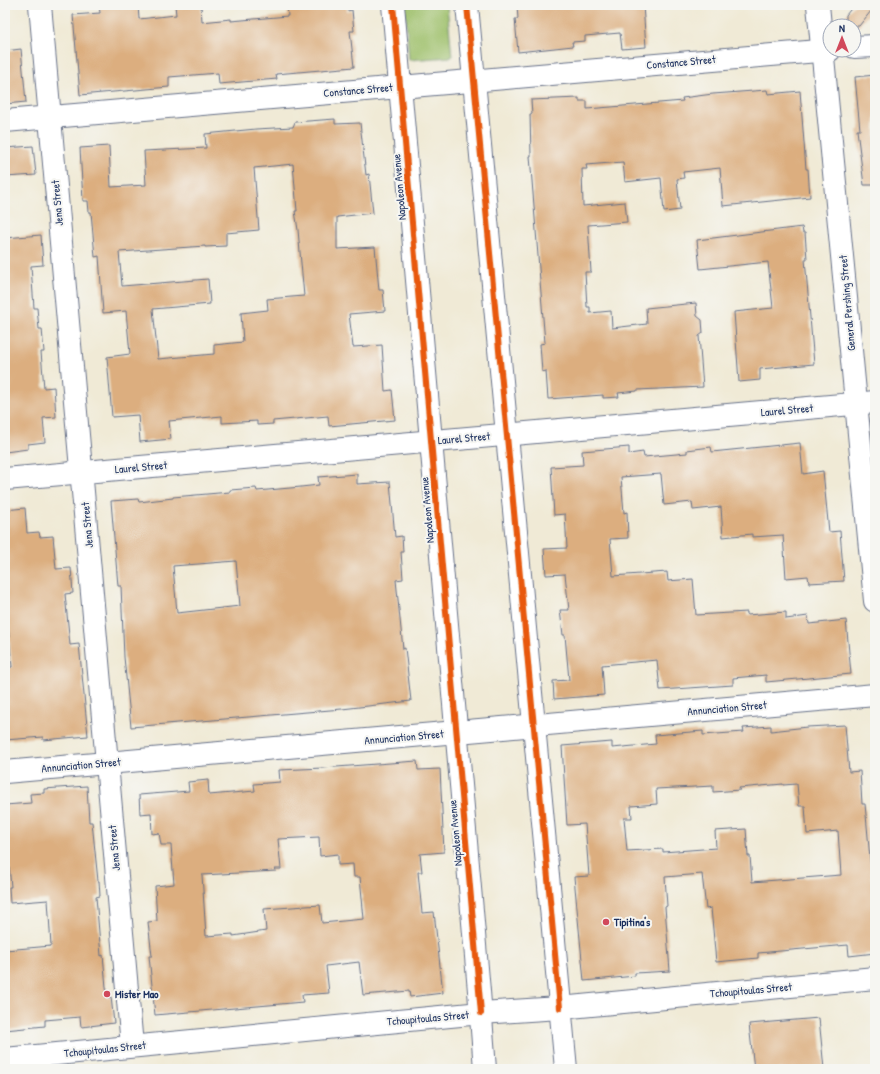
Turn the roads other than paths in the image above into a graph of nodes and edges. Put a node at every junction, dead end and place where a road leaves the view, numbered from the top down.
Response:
1 (40, 5) edge
2 (393, 5) edge
3 (466, 5) edge
4 (818, 5) edge
5 (822, 28) edge
6 (875, 46) edge
7 (862, 47) edge
8 (822, 50) edge
9 (827, 58) edge
10 (473, 80) junction
11 (400, 86) junction
12 (49, 117) junction
13 (5, 120) edge
14 (866, 403) edge
15 (506, 434) junction
16 (431, 441) junction
17 (82, 472) junction
18 (5, 479) edge
19 (875, 601) edge
20 (875, 694) edge
21 (533, 725) junction
22 (457, 732) junction
23 (107, 763) junction
24 (5, 772) edge
25 (875, 978) edge
26 (560, 1008) junction
27 (481, 1013) junction
28 (132, 1046) junction
29 (5, 1059) edge
30 (485, 1069) edge
31 (566, 1069) edge

1 - 12 street, Jena Street
2 - 11 street, Napoleon Avenue
3 - 10 street
4 - 5 street, General Pershing Street
6 - 7 street
8 - 10 street, Constance Street
9 - 14 street, General Pershing Street
10 - 11 street, Constance Street
10 - 15 street
11 - 12 street, Constance Street
11 - 16 street, Napoleon Avenue
12 - 13 street, Constance Street
12 - 17 street, Jena Street
14 - 15 street, Laurel Street
14 - 19 street, General Pershing Street
15 - 16 street, Laurel Street
15 - 21 street
16 - 17 street, Laurel Street
16 - 22 street, Napoleon Avenue
17 - 18 street, Laurel Street
17 - 23 street, Jena Street
20 - 21 street, Annunciation Street
21 - 22 street, Annunciation Street
21 - 26 street
22 - 23 street, Annunciation Street
22 - 27 street, Napoleon Avenue
23 - 24 street, Annunciation Street
23 - 28 street, Jena Street
25 - 26 street, Tchoupitoulas Street
26 - 27 street, Tchoupitoulas Street
26 - 31 street
27 - 28 street, Tchoupitoulas Street
27 - 30 street, Napoleon Avenue
28 - 29 street, Tchoupitoulas Street

